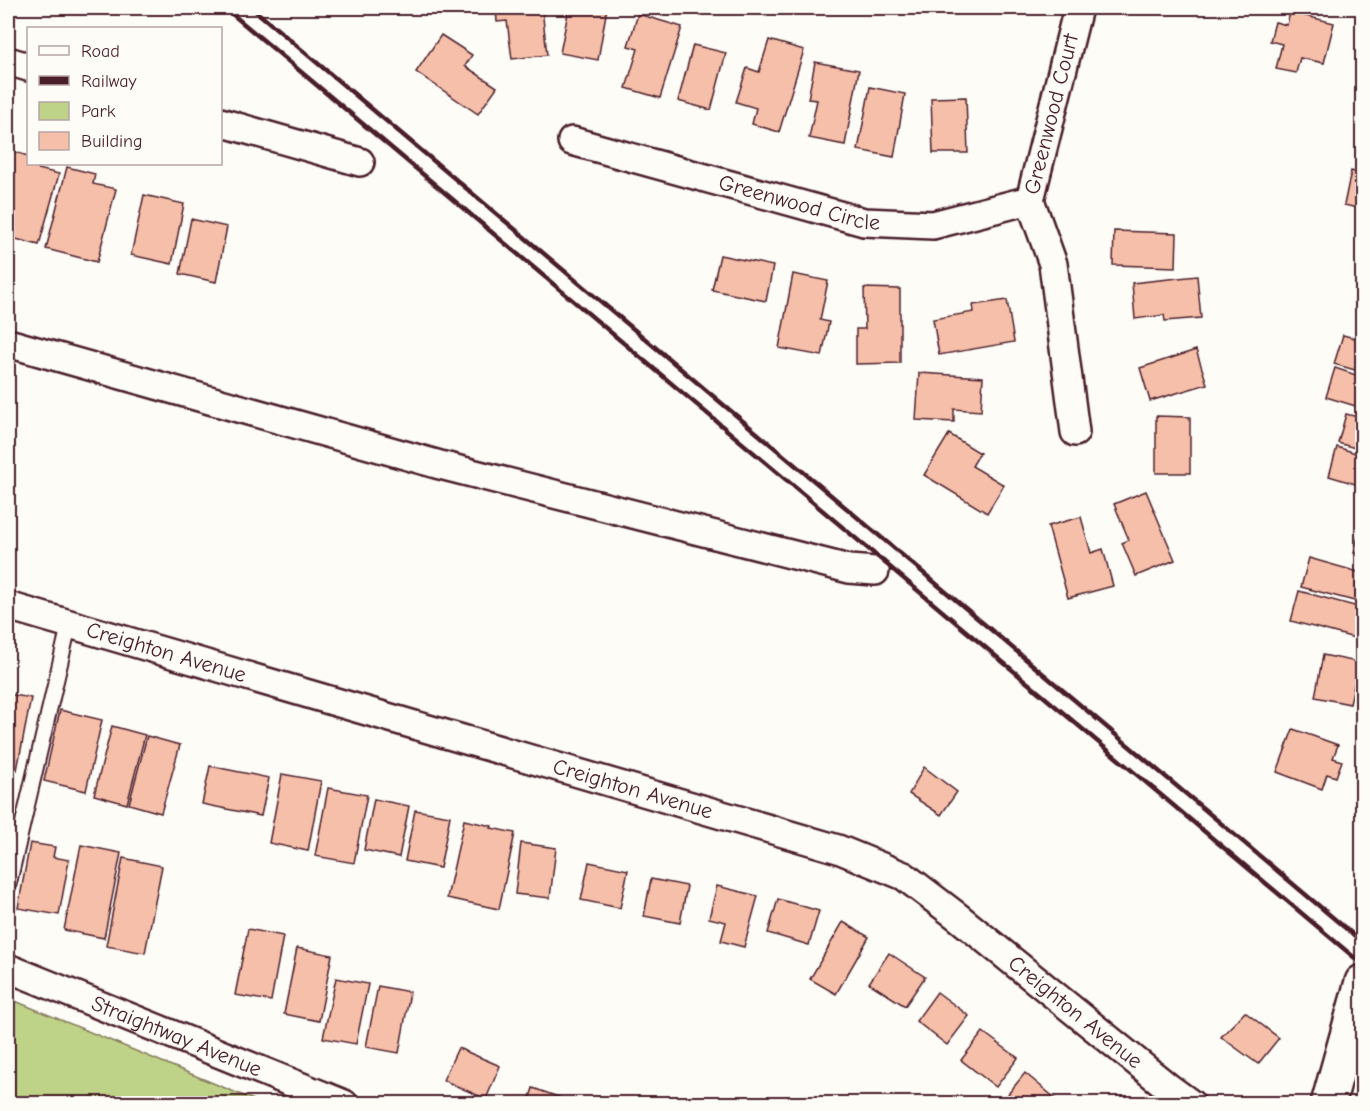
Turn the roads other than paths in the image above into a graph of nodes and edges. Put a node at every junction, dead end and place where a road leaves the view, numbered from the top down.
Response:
1 (1078, 8) edge
2 (8, 61) edge
3 (27, 67) edge
4 (222, 123) edge
5 (572, 141) dead end
6 (360, 162) dead end
7 (1030, 200) junction
8 (8, 343) edge
9 (1075, 432) dead end
10 (875, 571) dead end
11 (8, 606) edge
12 (69, 624) junction
13 (8, 887) edge
14 (8, 969) edge
15 (1362, 982) edge
16 (344, 1104) edge
17 (1191, 1104) edge
18 (1328, 1104) edge

1 - 7 street, Greenwood Court
2 - 3 street
4 - 6 street
5 - 7 street, Greenwood Circle
7 - 9 street, Greenwood Court
8 - 10 street
11 - 12 street, Creighton Avenue
12 - 13 lane
12 - 17 street, Creighton Avenue
14 - 16 street, Straightway Avenue
15 - 18 street

